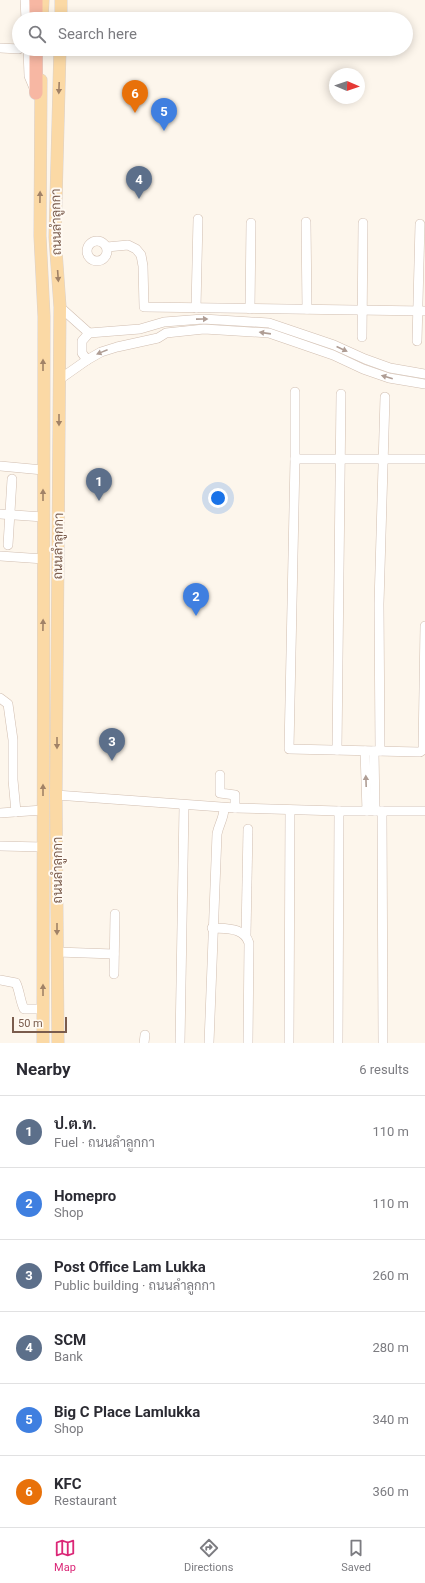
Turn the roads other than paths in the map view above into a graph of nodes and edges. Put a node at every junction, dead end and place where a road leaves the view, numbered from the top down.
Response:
1 (25, 0) edge
2 (36, 0) edge
3 (43, 0) edge
4 (61, 0) edge
5 (26, 12) edge
6 (36, 12) edge
7 (42, 12) edge
8 (60, 12) edge
9 (0, 48) edge
10 (12, 48) edge
11 (28, 56) edge
12 (36, 56) edge
13 (42, 56) edge
14 (60, 56) edge
15 (36, 93) junction
16 (41, 112) junction
17 (198, 219) dead end
18 (306, 222) dead end
19 (251, 223) dead end
20 (363, 223) dead end
21 (420, 224) dead end
22 (107, 246) dead end
23 (60, 307) junction
24 (196, 308) junction
25 (250, 309) junction
26 (307, 309) junction
27 (362, 311) junction
28 (421, 311) edge
29 (153, 326) junction
30 (115, 332) junction
31 (89, 333) junction
32 (362, 337) dead end
33 (158, 338) junction
34 (318, 339) junction
35 (417, 341) dead end
36 (117, 347) junction
37 (316, 349) junction
38 (87, 360) junction
39 (425, 374) edge
40 (60, 379) junction
41 (425, 384) edge
42 (295, 392) dead end
43 (341, 394) dead end
44 (385, 397) dead end
45 (295, 458) junction
46 (340, 459) junction
47 (383, 459) junction
48 (425, 459) edge
49 (0, 466) edge
50 (43, 470) junction
51 (12, 479) dead end
52 (4, 514) edge
53 (43, 517) junction
54 (8, 545) dead end
55 (0, 556) edge
56 (44, 559) junction
57 (425, 626) edge
58 (0, 698) edge
59 (337, 750) junction
60 (364, 751) junction
61 (377, 751) junction
62 (220, 775) dead end
63 (56, 795) junction
64 (184, 806) junction
65 (0, 807) edge
66 (224, 808) junction
67 (235, 808) junction
68 (43, 810) junction
69 (290, 810) junction
70 (339, 811) junction
71 (375, 811) junction
72 (425, 811) edge
73 (8, 813) edge
74 (248, 829) dead end
75 (0, 846) edge
76 (43, 847) junction
77 (115, 914) dead end
78 (212, 928) junction
79 (246, 935) junction
80 (57, 952) junction
81 (114, 954) junction
82 (114, 974) dead end
83 (0, 980) edge
84 (43, 1009) junction
85 (43, 1043) edge
86 (58, 1043) edge
87 (180, 1043) edge
88 (209, 1043) edge
89 (248, 1043) edge
90 (289, 1043) edge
91 (338, 1043) edge
92 (383, 1043) edge

1 - 5 street
2 - 6 highway
3 - 7 main road
4 - 8 main road
9 - 10 street
11 - 15 street
12 - 15 highway
13 - 16 main road, ถนนลำลูกกา
14 -> 23 main road, ถนนลำลูกกา
15 - 16 main road
50 -> 16 main road, ถนนลำลูกกา
17 - 24 street
18 - 26 street
19 - 25 street
20 - 27 street
21 - 28 street
22 - 24 street
23 - 31 street
23 - 40 main road, ถนนลำลูกกา
24 - 25 street
25 - 26 street
26 - 27 street
27 - 28 street
27 - 32 street
28 - 35 street
29 - 30 street
29 - 33 street
29 -> 34 street
30 - 31 street
30 - 36 street
31 - 38 street
33 - 36 street
37 -> 33 street
34 - 37 street
34 -> 39 street
36 -> 38 street
41 -> 37 street
38 - 40 street
40 -> 63 main road, ถนนลำลูกกา
42 - 45 street
43 - 46 street
44 - 47 street
45 - 46 street
45 - 59 street
46 - 47 street
46 - 59 street
47 - 48 street
47 - 61 street
49 - 50 street
53 -> 50 main road, ถนนลำลูกกา
51 - 52 street
52 - 53 street
52 - 54 street
53 - 56 main road, ถนนลำลูกกา
55 - 56 street
68 -> 56 main road, ถนนลำลูกกา
57 - 61 street
58 - 73 street
59 - 60 street
60 - 61 street
71 -> 60 street
61 - 71 street
62 - 67 street
63 - 64 street
63 -> 80 main road, ถนนลำลูกกา
64 - 66 street
64 - 87 street
65 - 73 street
66 - 67 street
66 - 78 street
67 - 69 street
68 - 73 street
68 - 76 main road, ถนนลำลูกกา
69 - 70 street
69 - 90 street
70 - 71 street
70 - 91 street
71 - 72 street
71 - 92 street
74 - 79 street
75 - 76 street
84 -> 76 main road, ถนนลำลูกกา
77 - 81 street
78 - 79 street
78 - 88 street
79 - 89 street
80 - 81 street
80 - 86 main road, ถนนลำลูกกา
81 - 82 street
83 - 84 street
84 - 85 main road, ถนนลำลูกกา

